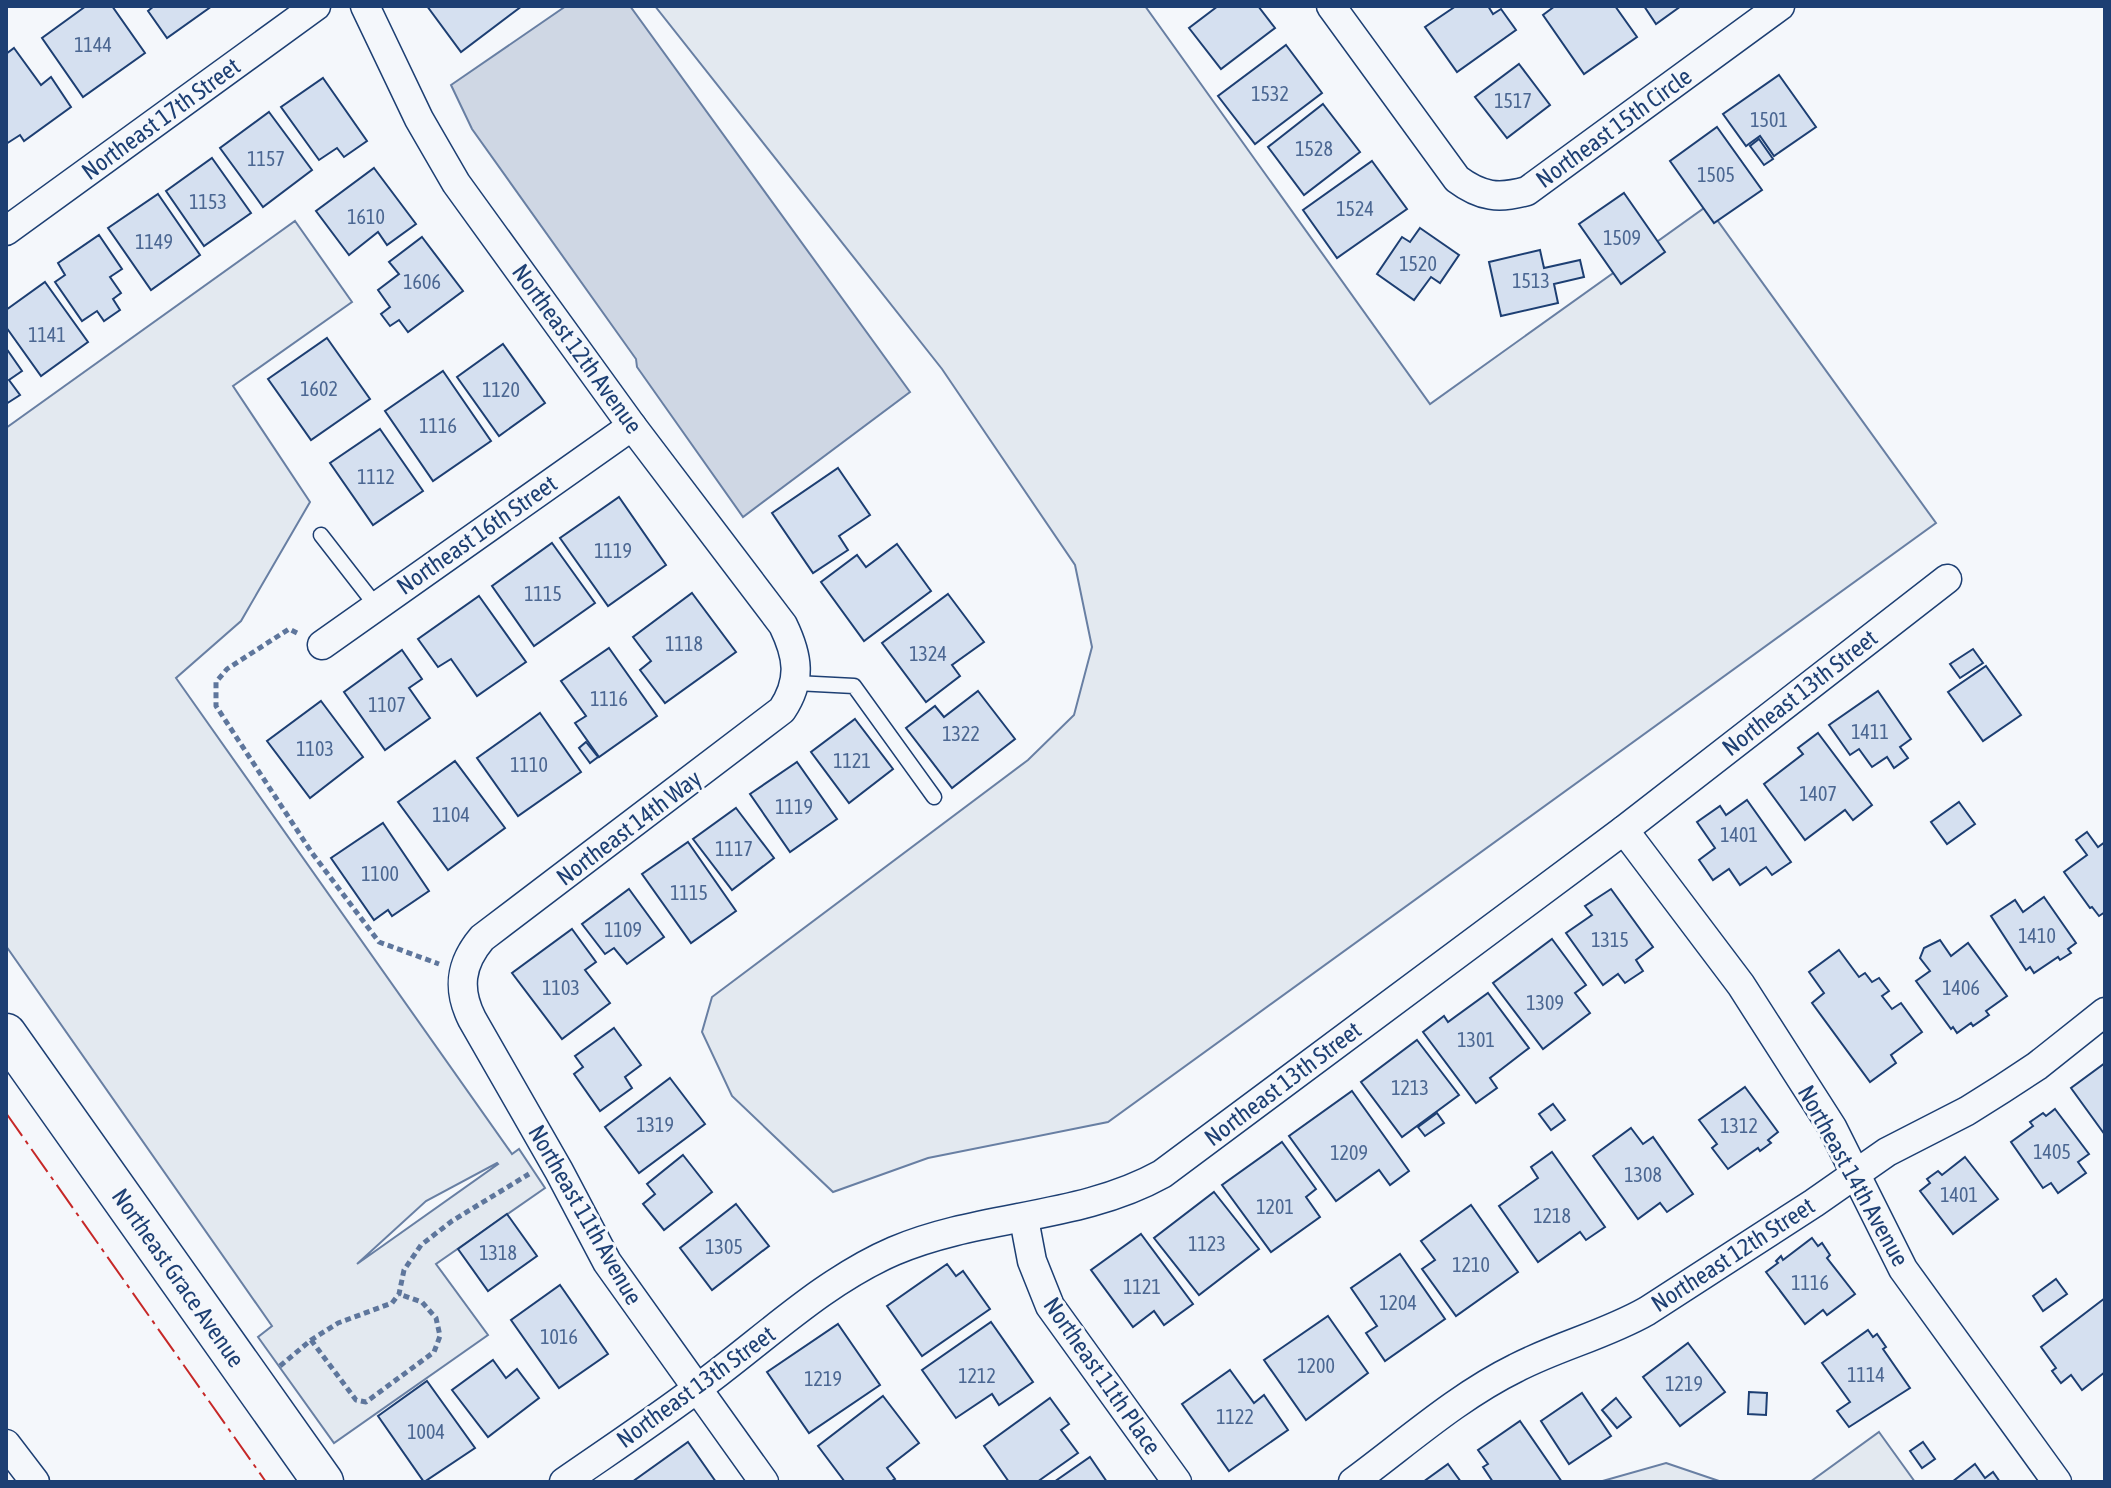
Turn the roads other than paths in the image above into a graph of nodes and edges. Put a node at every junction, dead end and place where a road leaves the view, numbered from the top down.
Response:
1 (316, 6) edge
2 (365, 6) edge
3 (1331, 6) edge
4 (1780, 6) edge
5 (6, 231) edge
6 (632, 426) junction
7 (321, 535) dead end
8 (1947, 579) dead end
9 (377, 607) junction
10 (322, 645) road end
11 (796, 683) junction
12 (934, 797) dead end
13 (1624, 830) junction
14 (463, 973) joint
15 (2105, 1012) edge
16 (6, 1034) edge
17 (20, 1084) edge
18 (1854, 1175) junction
19 (1024, 1219) junction
20 (697, 1389) junction
21 (6, 1444) edge
22 (35, 1482) edge
23 (323, 1482) edge
24 (564, 1482) edge
25 (764, 1482) edge
26 (1177, 1482) edge
27 (1353, 1482) edge
28 (2057, 1482) edge

1 - 5 street, Northeast 17th Street
2 - 6 street, Northeast 12th Avenue
3 - 4 street, Northeast 15th Circle
6 - 9 street, Northeast 16th Street
6 - 11 street, Northeast 12th Avenue
7 - 9 lane
8 - 13 street, Northeast 13th Street
9 - 10 street, Northeast 16th Street
11 - 12 lane
11 - 14 street, Northeast 14th Way
13 - 18 street, Northeast 14th Avenue
13 - 19 street, Northeast 13th Street
14 - 20 street, Northeast 11th Avenue
15 - 18 street, Northeast 12th Street
16 - 17 main road, Northeast Grace Avenue
17 - 23 main road, Northeast Grace Avenue
18 - 27 street, Northeast 12th Street
18 - 28 street, Northeast 14th Avenue
19 - 20 street, Northeast 13th Street
19 - 26 street, Northeast 11th Place
20 - 24 street, Northeast 13th Street
20 - 25 street, Northeast 11th Avenue
21 - 22 street

